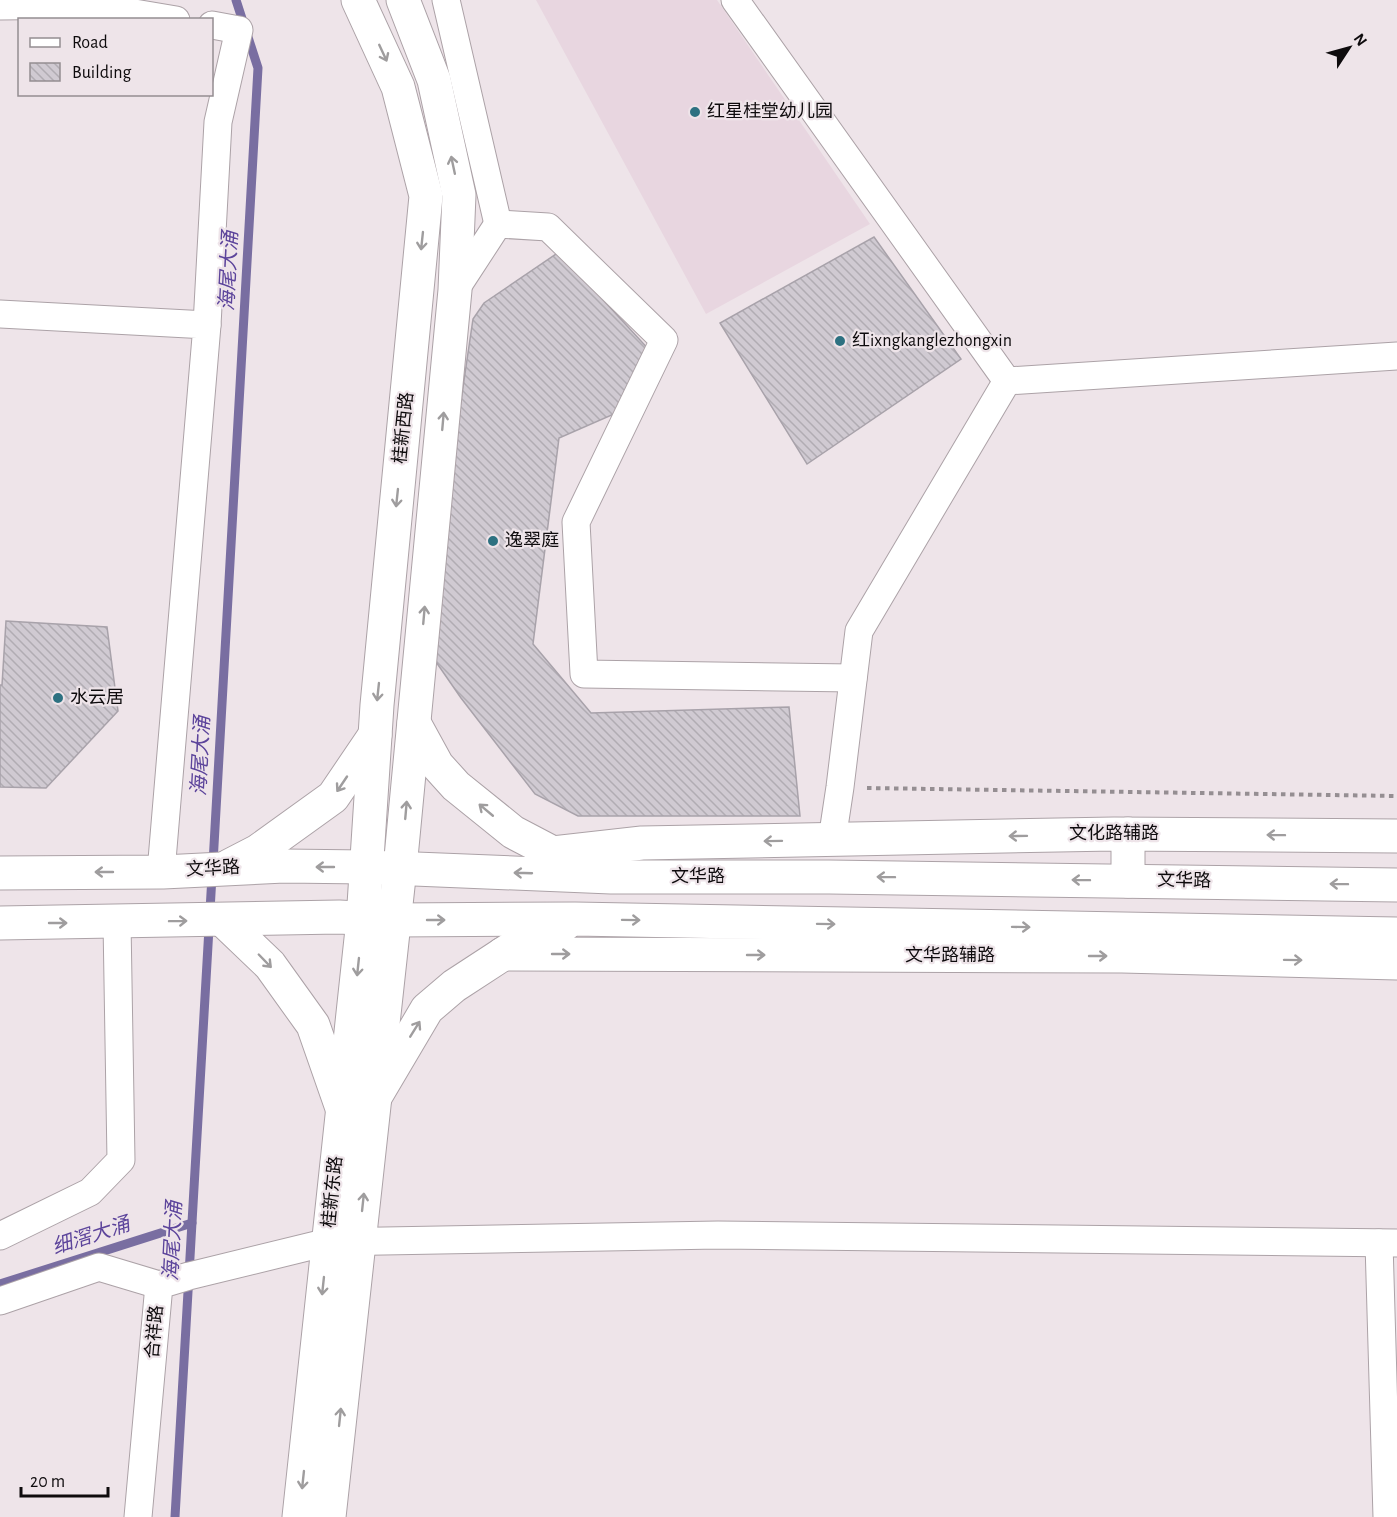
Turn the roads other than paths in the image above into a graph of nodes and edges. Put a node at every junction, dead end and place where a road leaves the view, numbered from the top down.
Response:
1 (358, 0) edge
2 (403, 0) edge
3 (446, 0) edge
4 (735, 0) edge
5 (0, 6) edge
6 (165, 18) edge
7 (213, 25) edge
8 (498, 224) junction
9 (455, 290) junction
10 (0, 315) edge
11 (207, 325) junction
12 (1397, 356) edge
13 (1007, 381) junction
14 (853, 678) junction
15 (414, 723) junction
16 (375, 735) junction
17 (1128, 834) junction
18 (1397, 836) edge
19 (832, 840) junction
20 (553, 853) junction
21 (366, 867) junction
22 (400, 868) junction
23 (223, 869) junction
24 (162, 872) junction
25 (0, 873) edge
26 (611, 877) junction
27 (1128, 880) junction
28 (1397, 885) edge
29 (575, 919) junction
30 (224, 920) junction
31 (379, 920) junction
32 (118, 922) junction
33 (0, 923) edge
34 (1397, 934) edge
35 (503, 954) junction
36 (1397, 963) edge
37 (375, 1097) junction
38 (342, 1108) junction
39 (0, 1236) edge
40 (343, 1242) junction
41 (1388, 1243) edge
42 (159, 1285) junction
43 (0, 1301) edge
44 (138, 1517) edge
45 (299, 1517) edge
46 (329, 1517) edge
47 (1387, 1517) edge

1 -> 16 street, 桂新西路
9 -> 2 street, 桂新东路
3 - 8 street
4 - 13 street
5 - 6 street
7 - 11 street
8 - 9 street
8 - 14 street
15 -> 9 street, 桂新东路
10 - 11 street
11 - 24 street
12 - 13 street
13 - 14 street
14 - 19 street
20 -> 15 street
22 -> 15 street, 桂新东路
16 - 21 street, 桂新西路
16 -> 23 street
18 -> 17 street, 文化路辅路
17 -> 19 street, 文化路辅路
17 - 27 street
19 -> 20 street
20 - 26 street
21 - 22 street, 文华路
21 -> 23 street, 文华路
21 - 31 street, 桂新东路
26 -> 22 street, 文华路
22 - 31 street, 桂新东路
23 - 24 street, 文华路
24 -> 25 street, 文华路
27 -> 26 street, 文华路
28 -> 27 street, 文华路
31 -> 29 street
29 -> 34 street
29 - 35 street
30 - 31 street
32 -> 30 street
30 -> 38 street
31 - 37 street, 桂新东路
31 -> 38 street, 桂新东路
33 -> 32 street
32 - 39 street
35 -> 36 street, 文华路辅路
37 -> 35 street
40 -> 37 street, 桂新东路
38 - 40 street, 桂新东路
40 - 41 street, 合祥路
40 - 42 street, 合祥路
40 -> 45 street, 桂新东路
46 -> 40 street, 桂新东路
41 - 47 street
42 - 43 street
42 - 44 street, 合祥路

